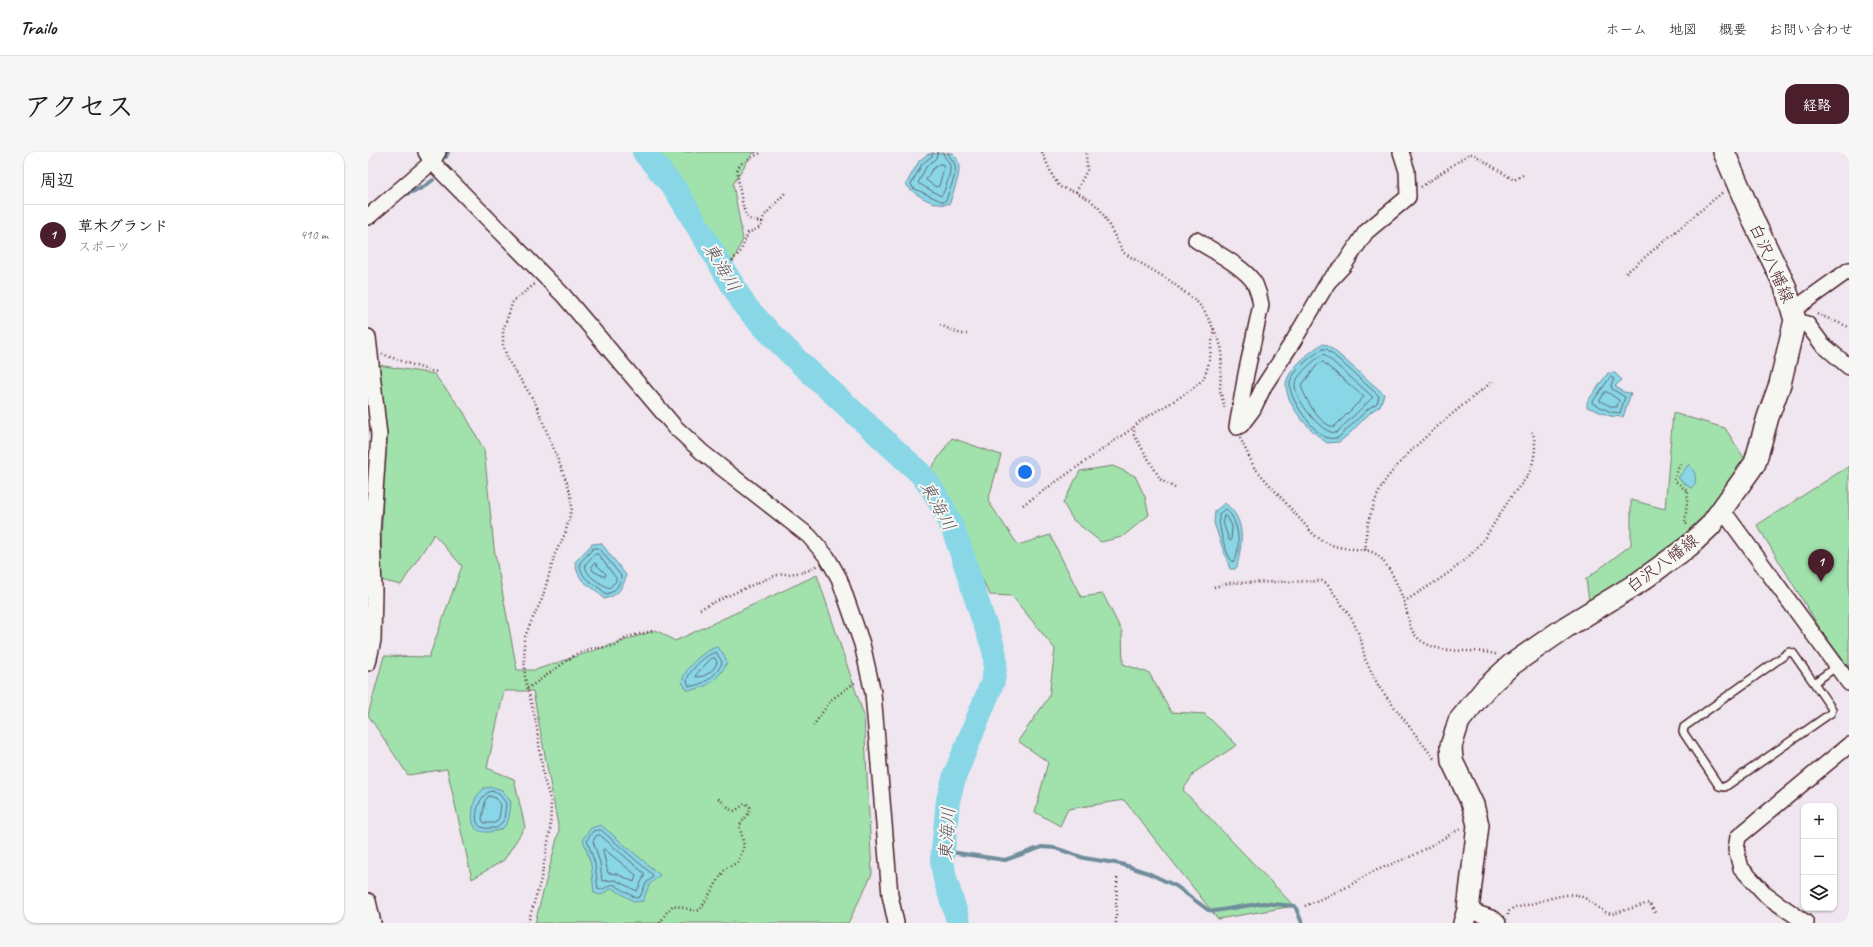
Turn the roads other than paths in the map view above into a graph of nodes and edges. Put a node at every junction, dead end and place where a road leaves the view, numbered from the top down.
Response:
1 (1401, 152) edge
2 (1724, 152) edge
3 (432, 155) edge
4 (370, 210) edge
5 (1196, 240) dead end
6 (1849, 270) edge
7 (1796, 312) junction
8 (369, 345) edge
9 (1849, 367) edge
10 (1716, 518) junction
11 (368, 663) edge
12 (1837, 666) junction
13 (1814, 683) junction
14 (1849, 683) edge
15 (1849, 745) edge
16 (368, 901) edge
17 (1466, 916) edge
18 (1502, 921) edge
19 (373, 923) edge
20 (896, 923) edge
21 (1806, 923) edge

1 - 5 street
2 - 7 main road, 白沢八幡線
3 - 4 street
3 - 20 street
6 - 7 street
7 - 9 street
7 - 10 main road, 白沢八幡線
8 - 11 street
10 - 12 street
10 - 17 main road, 白沢八幡線
12 - 13 lane
12 - 14 street
13 - 13 lane
15 - 21 street
16 - 19 street
17 - 18 street

